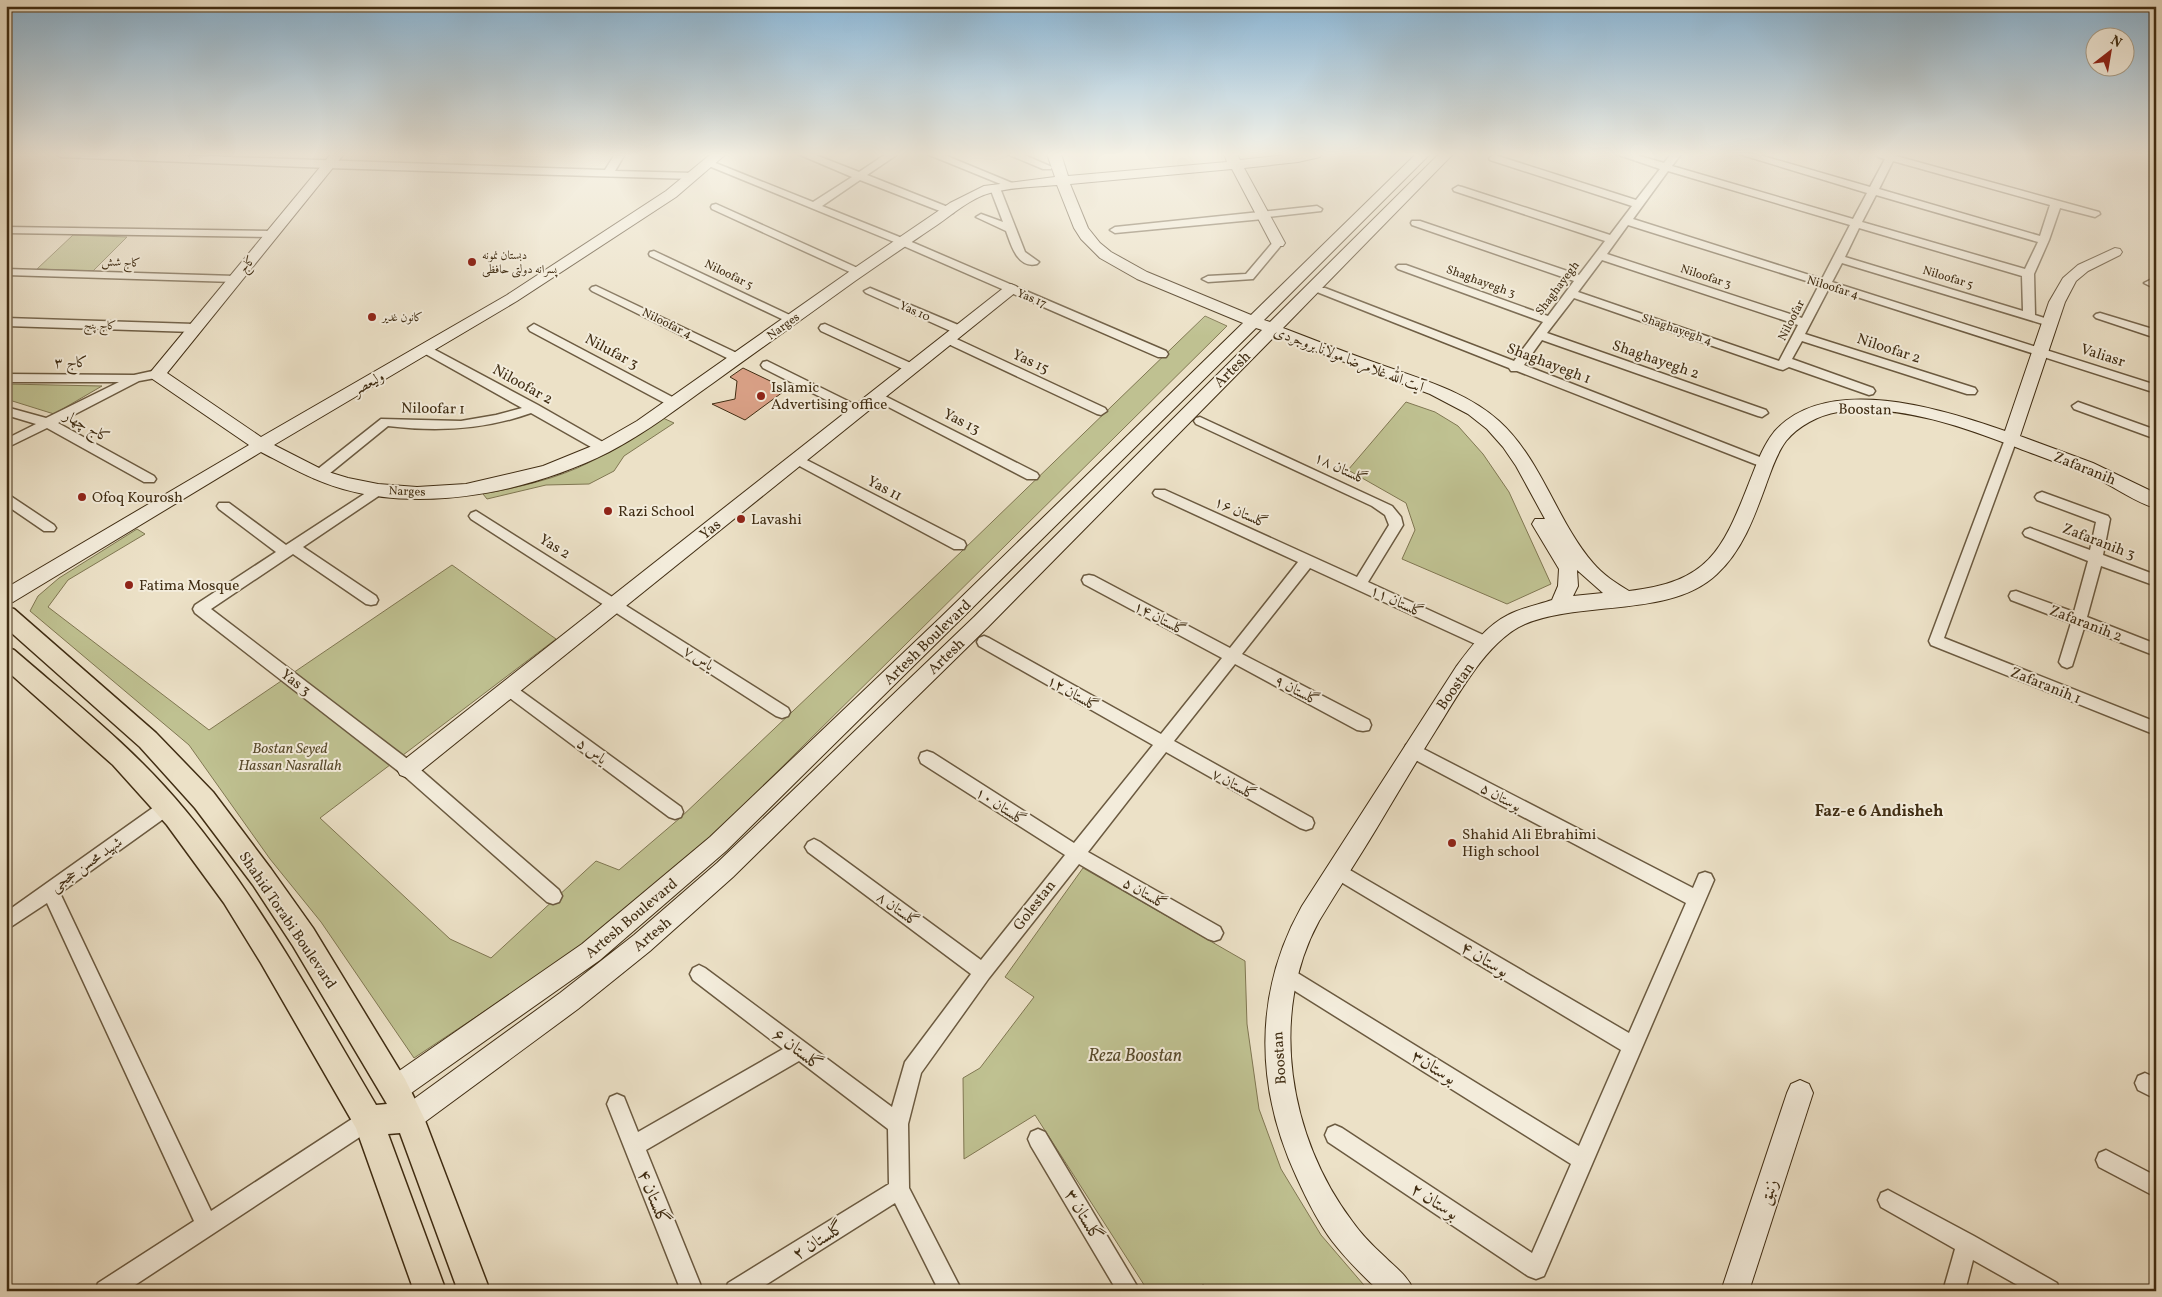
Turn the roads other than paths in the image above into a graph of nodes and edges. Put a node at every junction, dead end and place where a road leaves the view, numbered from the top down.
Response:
1 (288, 215) edge
2 (640, 215) edge
3 (732, 215) edge
4 (835, 215) edge
5 (943, 215) edge
6 (1005, 215) edge
7 (1066, 215) edge
8 (1263, 215) junction
9 (1267, 215) edge
10 (1367, 215) edge
11 (1383, 215) edge
12 (1535, 215) edge
13 (1630, 215) edge
14 (1831, 215) edge
15 (1861, 215) edge
16 (1953, 215) edge
17 (2052, 215) edge
18 (981, 217) dead end
19 (1626, 220) junction
20 (1857, 222) junction
21 (1416, 223) dead end
22 (1011, 229) junction
23 (6, 230) edge
24 (1115, 230) dead end
25 (272, 234) junction
26 (1611, 240) junction
27 (2044, 240) junction
28 (903, 242) junction
29 (1278, 243) joint
30 (2115, 252) dead end
31 (654, 254) dead end
32 (1599, 255) junction
33 (1838, 258) junction
34 (1033, 262) dead end
35 (1402, 267) dead end
36 (6, 272) edge
37 (858, 272) junction
38 (2028, 274) junction
39 (235, 279) junction
40 (1208, 279) dead end
41 (1581, 280) junction
42 (1825, 285) junction
43 (596, 289) dead end
44 (1011, 289) junction
45 (1321, 290) dead end
46 (870, 291) dead end
47 (1571, 293) junction
48 (2030, 316) junction
49 (2100, 316) dead end
50 (792, 320) junction
51 (1550, 320) junction
52 (6, 322) edge
53 (1805, 323) junction
54 (2050, 323) junction
55 (194, 328) junction
56 (534, 328) dead end
57 (825, 328) dead end
58 (1259, 329) junction
59 (2156, 334) edge
60 (953, 335) junction
61 (1540, 335) junction
62 (1798, 336) junction
63 (426, 349) junction
64 (2041, 352) junction
65 (1162, 354) dead end
66 (737, 358) junction
67 (1784, 363) junction
68 (767, 365) dead end
69 (911, 368) junction
70 (1515, 368) junction
71 (156, 374) junction
72 (6, 378) edge
73 (136, 378) junction
74 (2156, 389) edge
75 (1869, 390) dead end
76 (1970, 391) dead end
77 (876, 396) junction
78 (674, 403) junction
79 (2078, 406) dead end
80 (534, 408) junction
81 (6, 411) edge
82 (858, 411) junction
83 (1101, 412) dead end
84 (1762, 413) dead end
85 (1200, 421) dead end
86 (48, 423) junction
87 (2156, 435) edge
88 (2011, 439) junction
89 (6, 444) edge
90 (261, 445) junction
91 (603, 448) junction
92 (797, 459) junction
93 (1765, 464) junction
94 (319, 475) junction
95 (1032, 476) dead end
96 (149, 479) dead end
97 (378, 490) junction
98 (1160, 493) dead end
99 (2042, 497) dead end
100 (6, 498) edge
101 (2156, 502) edge
102 (224, 506) dead end
103 (476, 516) dead end
104 (49, 528) dead end
105 (2030, 532) dead end
106 (959, 545) dead end
107 (1563, 547) junction
108 (290, 549) junction
109 (2096, 558) junction
110 (1308, 560) junction
111 (1089, 580) dead end
112 (2156, 580) edge
113 (1360, 584) junction
114 (2016, 596) dead end
115 (6, 597) edge
116 (1625, 598) junction
117 (371, 600) dead end
118 (616, 604) junction
119 (1559, 606) junction
120 (6, 615) edge
121 (2079, 620) junction
122 (947, 623) junction
123 (976, 638) junction
124 (1487, 642) junction
125 (2156, 650) edge
126 (6, 656) edge
127 (1232, 656) junction
128 (2067, 662) dead end
129 (508, 689) junction
130 (782, 712) dead end
131 (1363, 725) dead end
132 (2156, 729) edge
133 (1162, 744) junction
134 (1412, 750) junction
135 (927, 758) dead end
136 (408, 769) junction
137 (167, 808) junction
138 (675, 812) dead end
139 (1306, 823) dead end
140 (814, 847) dead end
141 (1076, 853) junction
142 (1337, 871) junction
143 (1705, 880) dead end
144 (50, 890) junction
145 (553, 896) dead end
146 (1696, 899) junction
147 (6, 922) edge
148 (1214, 933) dead end
149 (983, 972) junction
150 (699, 974) dead end
151 (1286, 974) junction
152 (1632, 1046) junction
153 (799, 1050) junction
154 (395, 1089) junction
155 (1800, 1093) dead end
156 (617, 1104) dead end
157 (409, 1118) junction
158 (368, 1120) junction
159 (898, 1124) junction
160 (1335, 1135) dead end
161 (1038, 1139) dead end
162 (634, 1146) junction
163 (1583, 1160) junction
164 (2106, 1160) dead end
165 (2156, 1187) edge
166 (899, 1189) junction
167 (1888, 1200) dead end
168 (206, 1226) junction
169 (1967, 1243) junction
170 (106, 1291) edge
171 (430, 1291) edge
172 (474, 1291) edge
173 (692, 1291) edge
174 (736, 1291) edge
175 (951, 1291) edge
176 (1129, 1291) edge
177 (1400, 1291) edge
178 (1736, 1291) edge
179 (1954, 1291) edge
180 (2050, 1291) edge

1 - 25 street, کاج
2 - 63 street, ولیعصر
3 - 37 street
4 - 28 street, Yas 17
5 - 28 street, Narges
6 - 22 street
7 - 58 street, آیت الله غلامرضا مولانا بروجردی
8 - 9 street
8 - 24 street
8 - 29 street
10 - 58 street, Artesh Boulevard
11 - 58 street, Artesh
12 - 26 street
13 - 19 street, Shaghayegh
14 - 20 street
15 - 20 street, Niloofar
16 - 27 street
17 - 27 street
18 - 22 street
19 - 26 street, Shaghayegh
19 - 42 street, Niloofar 4
20 - 33 street, Niloofar
20 - 38 street
21 - 41 street
22 - 34 street
23 - 25 street
25 - 39 street, کاج
26 - 32 street, Shaghayegh
27 - 38 street
28 - 37 street, Narges
28 - 44 street, Yas 17
29 - 40 street
30 - 54 street
31 - 50 street, Niloofar 5
32 - 41 street, Shaghayegh
32 - 53 street, Niloofar 3
33 - 42 street, Niloofar
33 - 48 street, Niloofar 5
35 - 51 street, Shaghayegh 3
36 - 39 street, کاج شش
37 - 50 street, Narges
38 - 48 street
39 - 55 street, کاج
41 - 47 street, Shaghayegh
42 - 53 street, Niloofar
42 - 64 street, Niloofar 4
43 - 66 street, Niloofar 4
44 - 60 street, Yas
44 - 65 street, Yas 17
45 - 70 street, Shaghayegh 1
46 - 60 street, Yas 10
47 - 51 street, Shaghayegh
47 - 67 street, Shaghayegh 4
48 - 54 street, Niloofar 5
49 - 59 street
50 - 66 street, Narges
51 - 61 street, Shaghayegh
52 - 55 street, کاج پنج
53 - 62 street, Niloofar
54 - 64 street
55 - 71 street, کاج
56 - 78 street, Nilufar 3
57 - 69 street
58 - 107 street, آیت الله غلامرضا مولانا بروجردی
58 - 122 street, Artesh Boulevard
58 - 123 street, Artesh
60 - 69 street, Yas
60 - 83 street, Yas 15
61 - 70 street, Shaghayegh
61 - 84 street, Shaghayegh 2
62 - 67 street, Niloofar
62 - 76 street, Niloofar 2
63 - 80 street, Niloofar 2
63 - 90 street, ولیعصر
64 - 74 street, Valiasr
64 - 88 street
66 - 78 street, Narges
67 - 75 street
68 - 82 street
69 - 77 street, Yas
70 - 93 street, Shaghayegh 1
71 - 73 street
71 - 90 street
72 - 73 street, کاج ۳
73 - 86 street
77 - 82 street, Yas
77 - 95 street, Yas 13
78 - 91 street, Narges
79 - 87 street
80 - 91 street, Niloofar 2
80 - 94 street, Niloofar 1
81 - 86 street, کاج چهار
82 - 92 street, Yas
85 - 113 street, گلستان ۱۸
86 - 89 street
86 - 96 street, کاج چهار
88 - 93 street, Boostan
88 - 101 street, Zafaranih
88 - 132 street, Zafaranih 1
90 - 94 street, Narges
90 - 115 street, ولیعصر
91 - 97 street, Narges
92 - 106 street, Yas 11
92 - 118 street, Yas
93 - 116 street, Boostan
94 - 97 street, Narges
97 - 108 street, Yas 3
98 - 110 street, گلستان ۱۶
99 - 109 street
100 - 104 street
102 - 108 street
103 - 118 street, Yas 2
105 - 109 street, Zafaranih 3
107 - 116 street, آیت الله غلامرضا مولانا بروجردی
107 - 119 street, آیت الله غلامرضا مولانا بروجردی
108 - 117 street
108 - 136 street, Yas 3
109 - 112 street, Zafaranih 3
109 - 121 street
110 - 113 street, گلستان ۱۱
110 - 127 street, Golestan
111 - 127 street, گلستان ۱۴
113 - 124 street, گلستان ۱۱
114 - 121 street, Zafaranih 2
116 - 119 street, Boostan
118 - 129 street, Yas
118 - 130 street, یاس ۷
119 - 124 street, Boostan
120 - 154 main road, Shahid Torabi Boulevard
121 - 125 street, Zafaranih 2
121 - 128 street
122 - 123 street
122 - 154 street, Artesh Boulevard
123 - 133 street, گلستان ۱۲
123 - 157 street, Artesh
124 - 134 street, Boostan
126 - 137 main road
127 - 131 street, گلستان ۹
127 - 133 street, Golestan
129 - 136 street, Yas
129 - 138 street, یاس ۵
133 - 139 street, گلستان ۷
133 - 141 street, Golestan
134 - 142 street, Boostan
134 - 146 street, بوستان ۵
135 - 141 street, گلستان ۱۰
136 - 145 street, Yas 3
137 - 144 street, شهید محسن حججی
137 - 158 main road
140 - 149 street, گلستان ۸
141 - 148 street, گلستان ۵
141 - 149 street, Golestan
142 - 151 street, Boostan
142 - 152 street, بوستان ۴
143 - 146 street
144 - 147 street, شهید محسن حججی
144 - 168 street
146 - 152 street
149 - 159 street, Golestan
150 - 153 street, گلستان ۶
151 - 163 street, بوستان۳
151 - 177 street, Boostan
152 - 163 street
153 - 159 street, گلستان ۶
153 - 162 street
154 - 157 main road, Shahid Torabi Boulevard
154 - 158 main road
155 - 178 street, زنبق
156 - 162 street, گلستان ۴
157 - 158 main road
157 - 172 main road, Shahid Torabi Boulevard
158 - 168 street
158 - 171 main road
159 - 166 street, Golestan
160 - 163 street, بوستان ۲
161 - 176 street, گلستان ۳
162 - 173 street, گلستان ۴
164 - 165 street
166 - 174 street, گلستان ۲
166 - 175 street, Golestan
167 - 169 street
168 - 170 street
169 - 179 street
169 - 180 street

